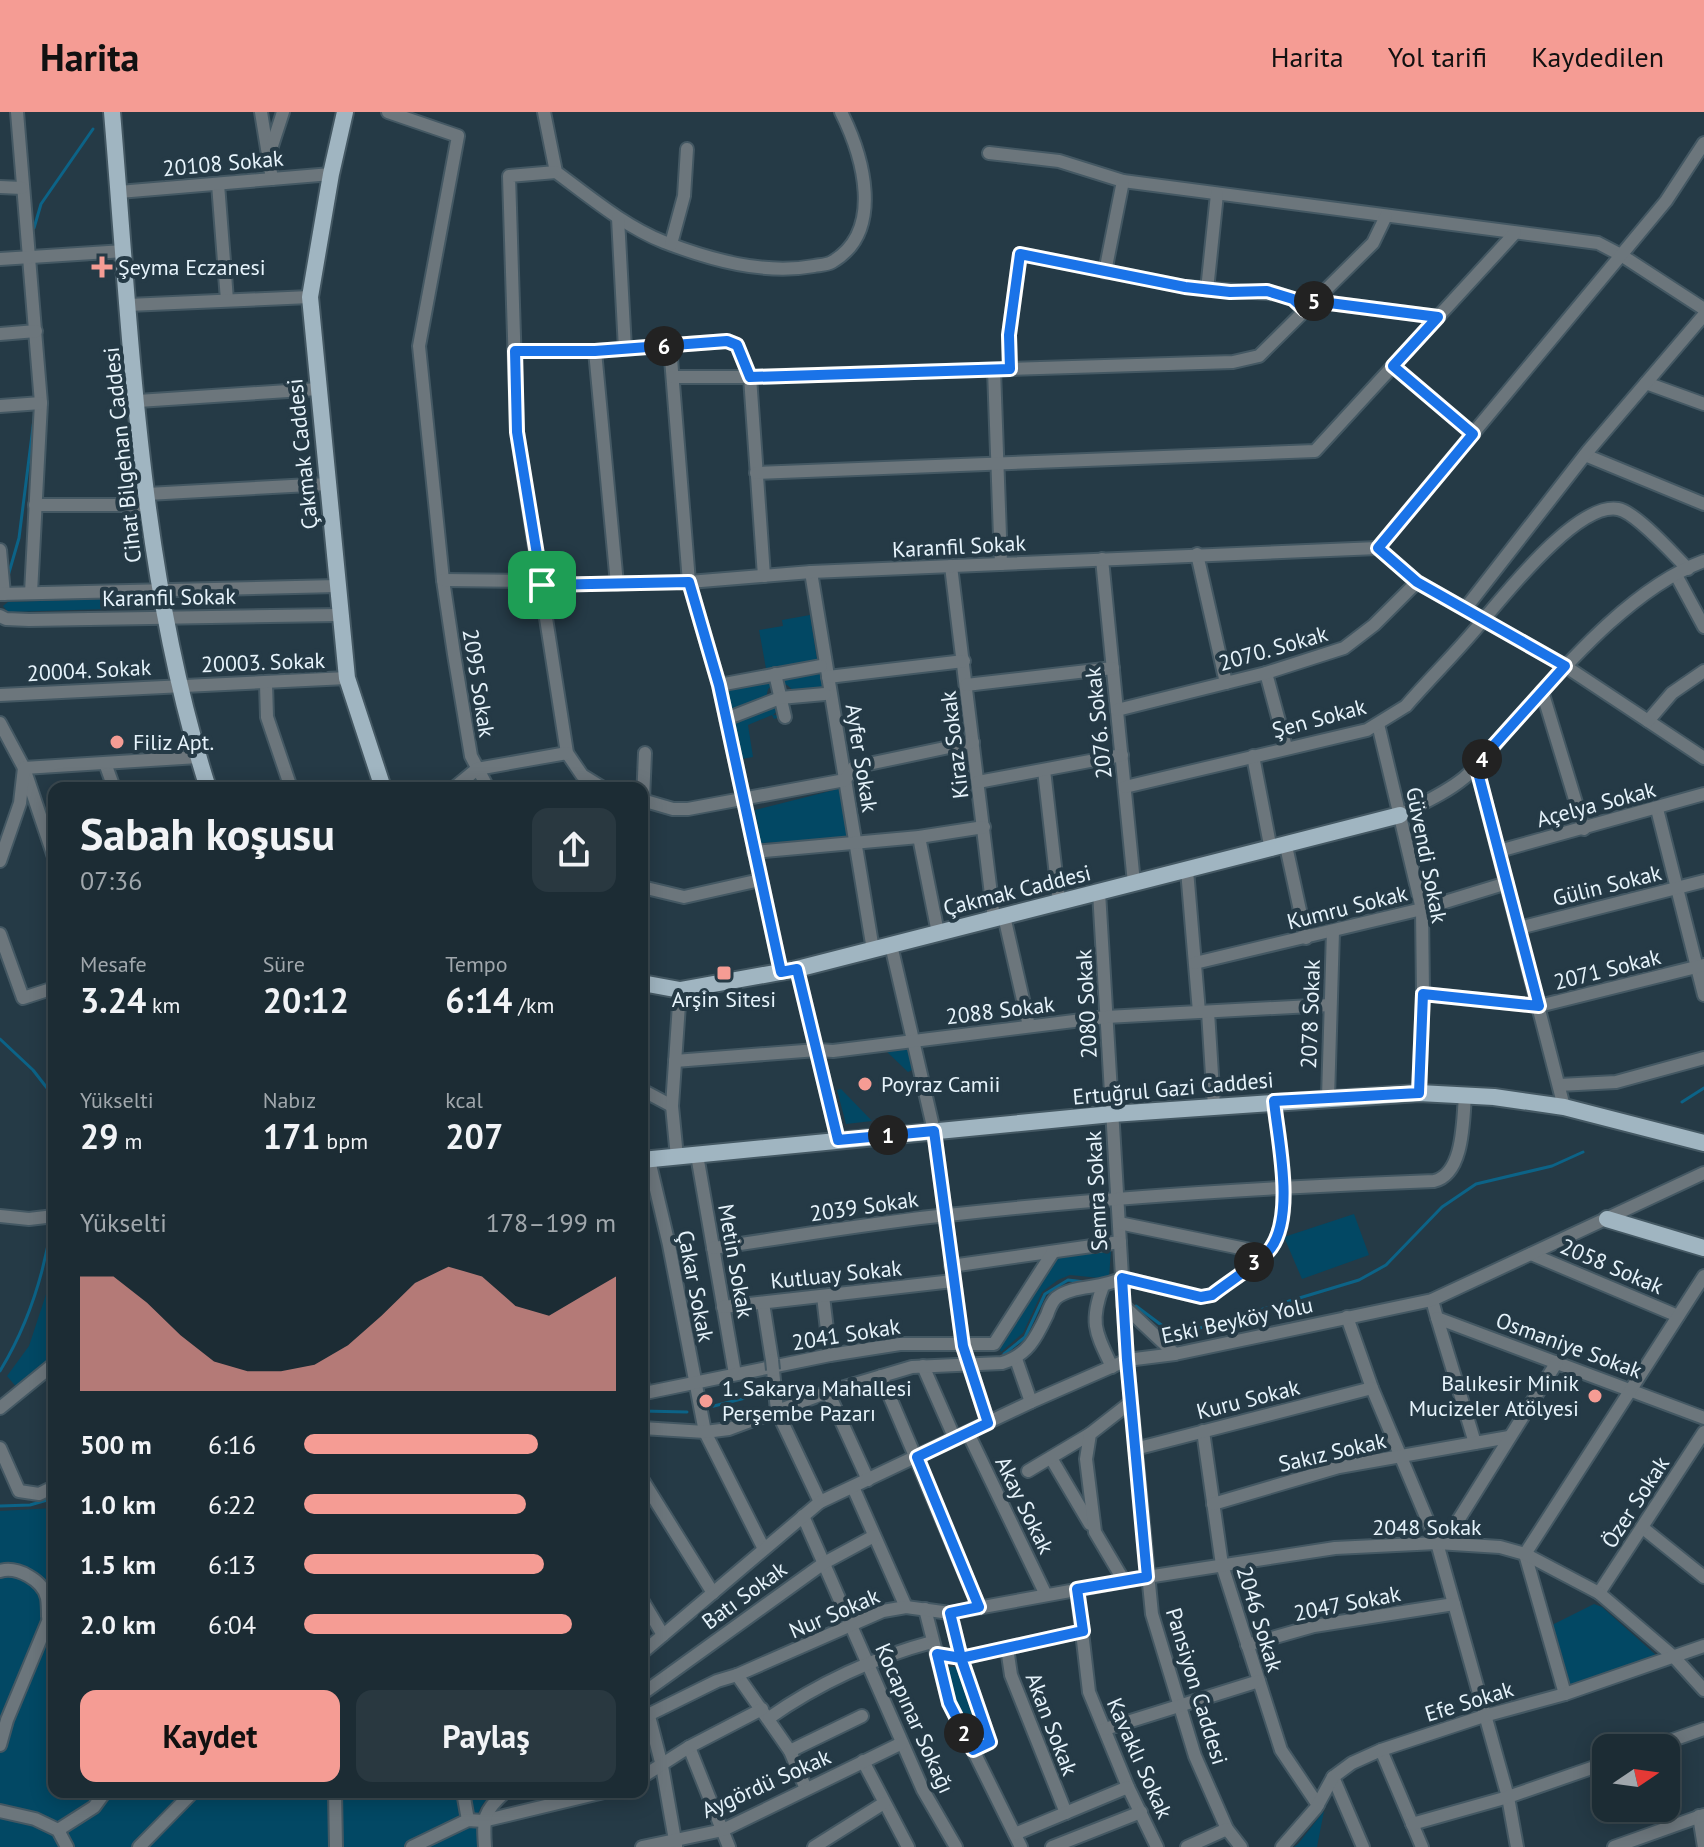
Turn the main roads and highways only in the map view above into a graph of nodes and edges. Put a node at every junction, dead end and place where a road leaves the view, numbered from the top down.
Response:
1 (112, 112) edge
2 (345, 112) edge
3 (206, 782) edge
4 (381, 782) edge
5 (1400, 815) road end
6 (648, 984) edge
7 (1704, 1143) edge
8 (648, 1160) edge
9 (1607, 1219) road end
10 (1704, 1248) edge

1 - 3 main road, Cihat Bilgehan Caddesi
2 - 4 main road, Çakmak Caddesi
5 - 6 main road, Çakmak Caddesi
7 - 8 main road, Ertuğrul Gazi Caddesi
9 - 10 main road

